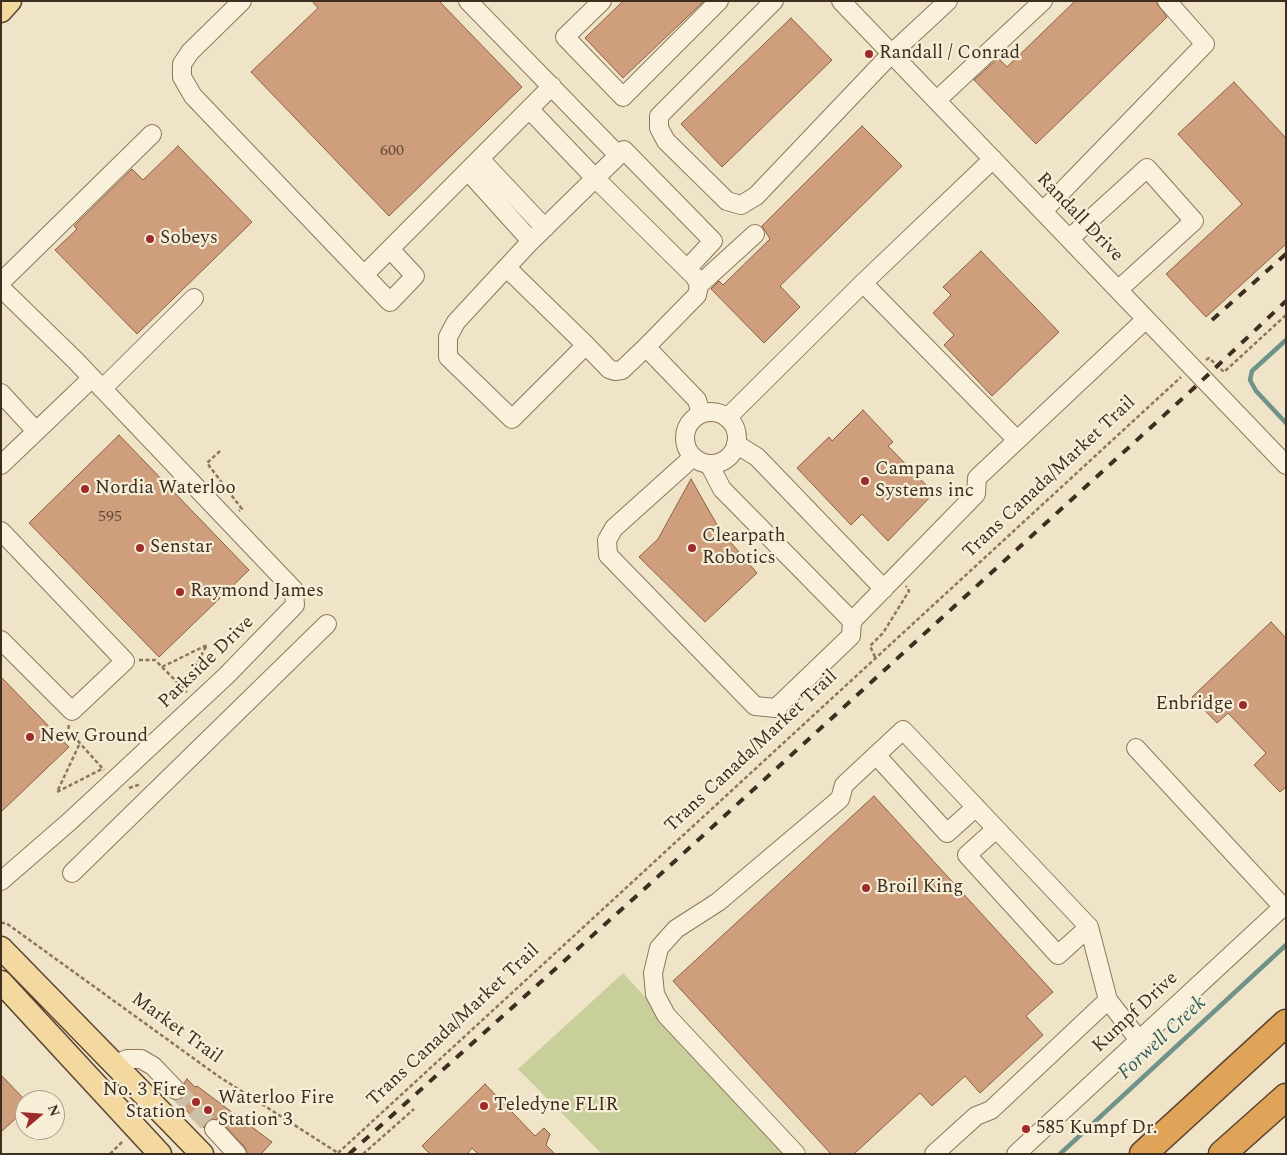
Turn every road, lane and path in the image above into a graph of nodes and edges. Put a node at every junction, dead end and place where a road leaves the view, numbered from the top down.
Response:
1 (10, 1) edge
2 (242, 1) edge
3 (468, 1) edge
4 (602, 1) edge
5 (718, 1) edge
6 (774, 1) edge
7 (841, 1) edge
8 (948, 1) edge
9 (1043, 1) edge
10 (1167, 1) edge
11 (1, 10) edge
12 (892, 53) junction
13 (552, 86) junction
14 (937, 100) junction
15 (529, 110) junction
16 (152, 134) dead end
17 (618, 155) junction
18 (994, 159) junction
19 (474, 165) junction
20 (595, 178) junction
21 (1044, 211) junction
22 (545, 228) junction
23 (755, 234) dead end
24 (1070, 239) junction
25 (531, 241) junction
26 (390, 249) junction
27 (507, 268) junction
28 (687, 269) junction
29 (364, 275) junction
30 (1, 282) edge
31 (863, 283) junction
32 (699, 286) junction
33 (1, 288) edge
34 (1118, 290) junction
35 (194, 298) dead end
36 (1286, 316) edge
37 (1146, 319) junction
38 (586, 345) junction
39 (646, 347) junction
40 (1209, 358) dead end
41 (1185, 372) dead end
42 (97, 384) junction
43 (1, 393) edge
44 (701, 414) junction
45 (727, 418) junction
46 (36, 431) junction
47 (1017, 440) junction
48 (736, 444) junction
49 (220, 451) dead end
50 (701, 460) junction
51 (1, 465) edge
52 (1286, 465) edge
53 (237, 514) dead end
54 (1, 531) edge
55 (898, 574) junction
56 (884, 588) junction
57 (852, 621) junction
58 (326, 624) dead end
59 (1, 640) edge
60 (876, 657) junction
61 (125, 661) junction
62 (162, 667) junction
63 (183, 688) junction
64 (190, 695) dead end
65 (72, 711) junction
66 (79, 745) junction
67 (1136, 748) dead end
68 (876, 755) junction
69 (98, 763) dead end
70 (103, 769) dead end
71 (976, 807) junction
72 (996, 829) junction
73 (72, 873) dead end
74 (1, 881) edge
75 (1284, 905) edge
76 (1, 923) edge
77 (1088, 927) junction
78 (1, 948) edge
79 (1, 982) edge
80 (1108, 1000) junction
81 (1286, 1023) edge
82 (1139, 1040) junction
83 (114, 1065) junction
84 (176, 1090) tunnel mouth
85 (106, 1096) junction
86 (1286, 1097) edge
87 (414, 1109) dead end
88 (214, 1129) tunnel mouth
89 (122, 1142) dead end
90 (338, 1153) edge
91 (110, 1154) edge
92 (160, 1154) edge
93 (202, 1154) edge
94 (237, 1154) edge
95 (363, 1154) edge
96 (796, 1154) edge
97 (934, 1154) edge
98 (1016, 1154) edge
99 (1144, 1154) edge
100 (1222, 1154) edge

1 - 11 main road
2 - 29 street
3 - 13 street
4 - 5 street
6 - 12 street
7 - 12 street, Randall Drive
8 - 12 street
9 - 14 street
10 - 21 street
12 - 14 street, Randall Drive
13 - 15 street
13 - 17 street
14 - 18 street, Randall Drive
15 - 19 street
15 - 20 street
16 - 30 street
17 - 20 street
17 - 28 street
18 - 21 street, Randall Drive
18 - 31 street
19 - 22 street
19 - 25 street
19 - 26 street
20 - 22 street
20 - 28 street
21 - 24 street, Randall Drive
22 - 25 street
23 - 32 street
24 - 34 street, Randall Drive
24 - 34 street
25 - 27 street
26 - 29 street
26 - 29 street
27 - 38 street
27 - 38 street
28 - 32 street
31 - 45 street
31 - 47 street
32 - 39 street
33 - 42 street, Parkside Drive
34 - 37 street, Randall Drive
35 - 42 street
36 - 40 path
37 - 47 street
37 - 52 street, Randall Drive
38 - 39 street
39 - 44 street
41 - 60 path, Trans Canada/Market Trail
42 - 46 street
42 - 74 street, Parkside Drive
43 - 46 street
44 - 45 street
44 - 50 street
45 - 48 street
46 - 51 street
47 - 55 street
48 - 50 street
48 - 56 street
49 - 53 path
50 - 57 street
50 - 57 street
54 - 61 street
55 - 56 street
55 - 60 path
56 - 57 street
58 - 73 street
59 - 65 street
60 - 90 path, Trans Canada/Market Trail
61 - 62 path
61 - 65 street
62 - 63 path
62 - 63 path
63 - 64 path
65 - 66 path
66 - 69 path
66 - 70 path
67 - 75 street
68 - 71 street
68 - 71 street
68 - 96 street
71 - 72 street
72 - 77 street
72 - 77 street
75 - 82 street, Kumpf Drive
76 - 90 path, Market Trail
77 - 80 street
78 - 83 main road
79 - 85 main road
80 - 82 street
80 - 97 street
81 - 99 highway
82 - 98 street, Kumpf Drive
83 - 84 street
83 - 85 main road
83 - 93 main road
85 - 92 main road
86 - 100 highway
87 - 95 path
88 - 94 street
89 - 91 path

